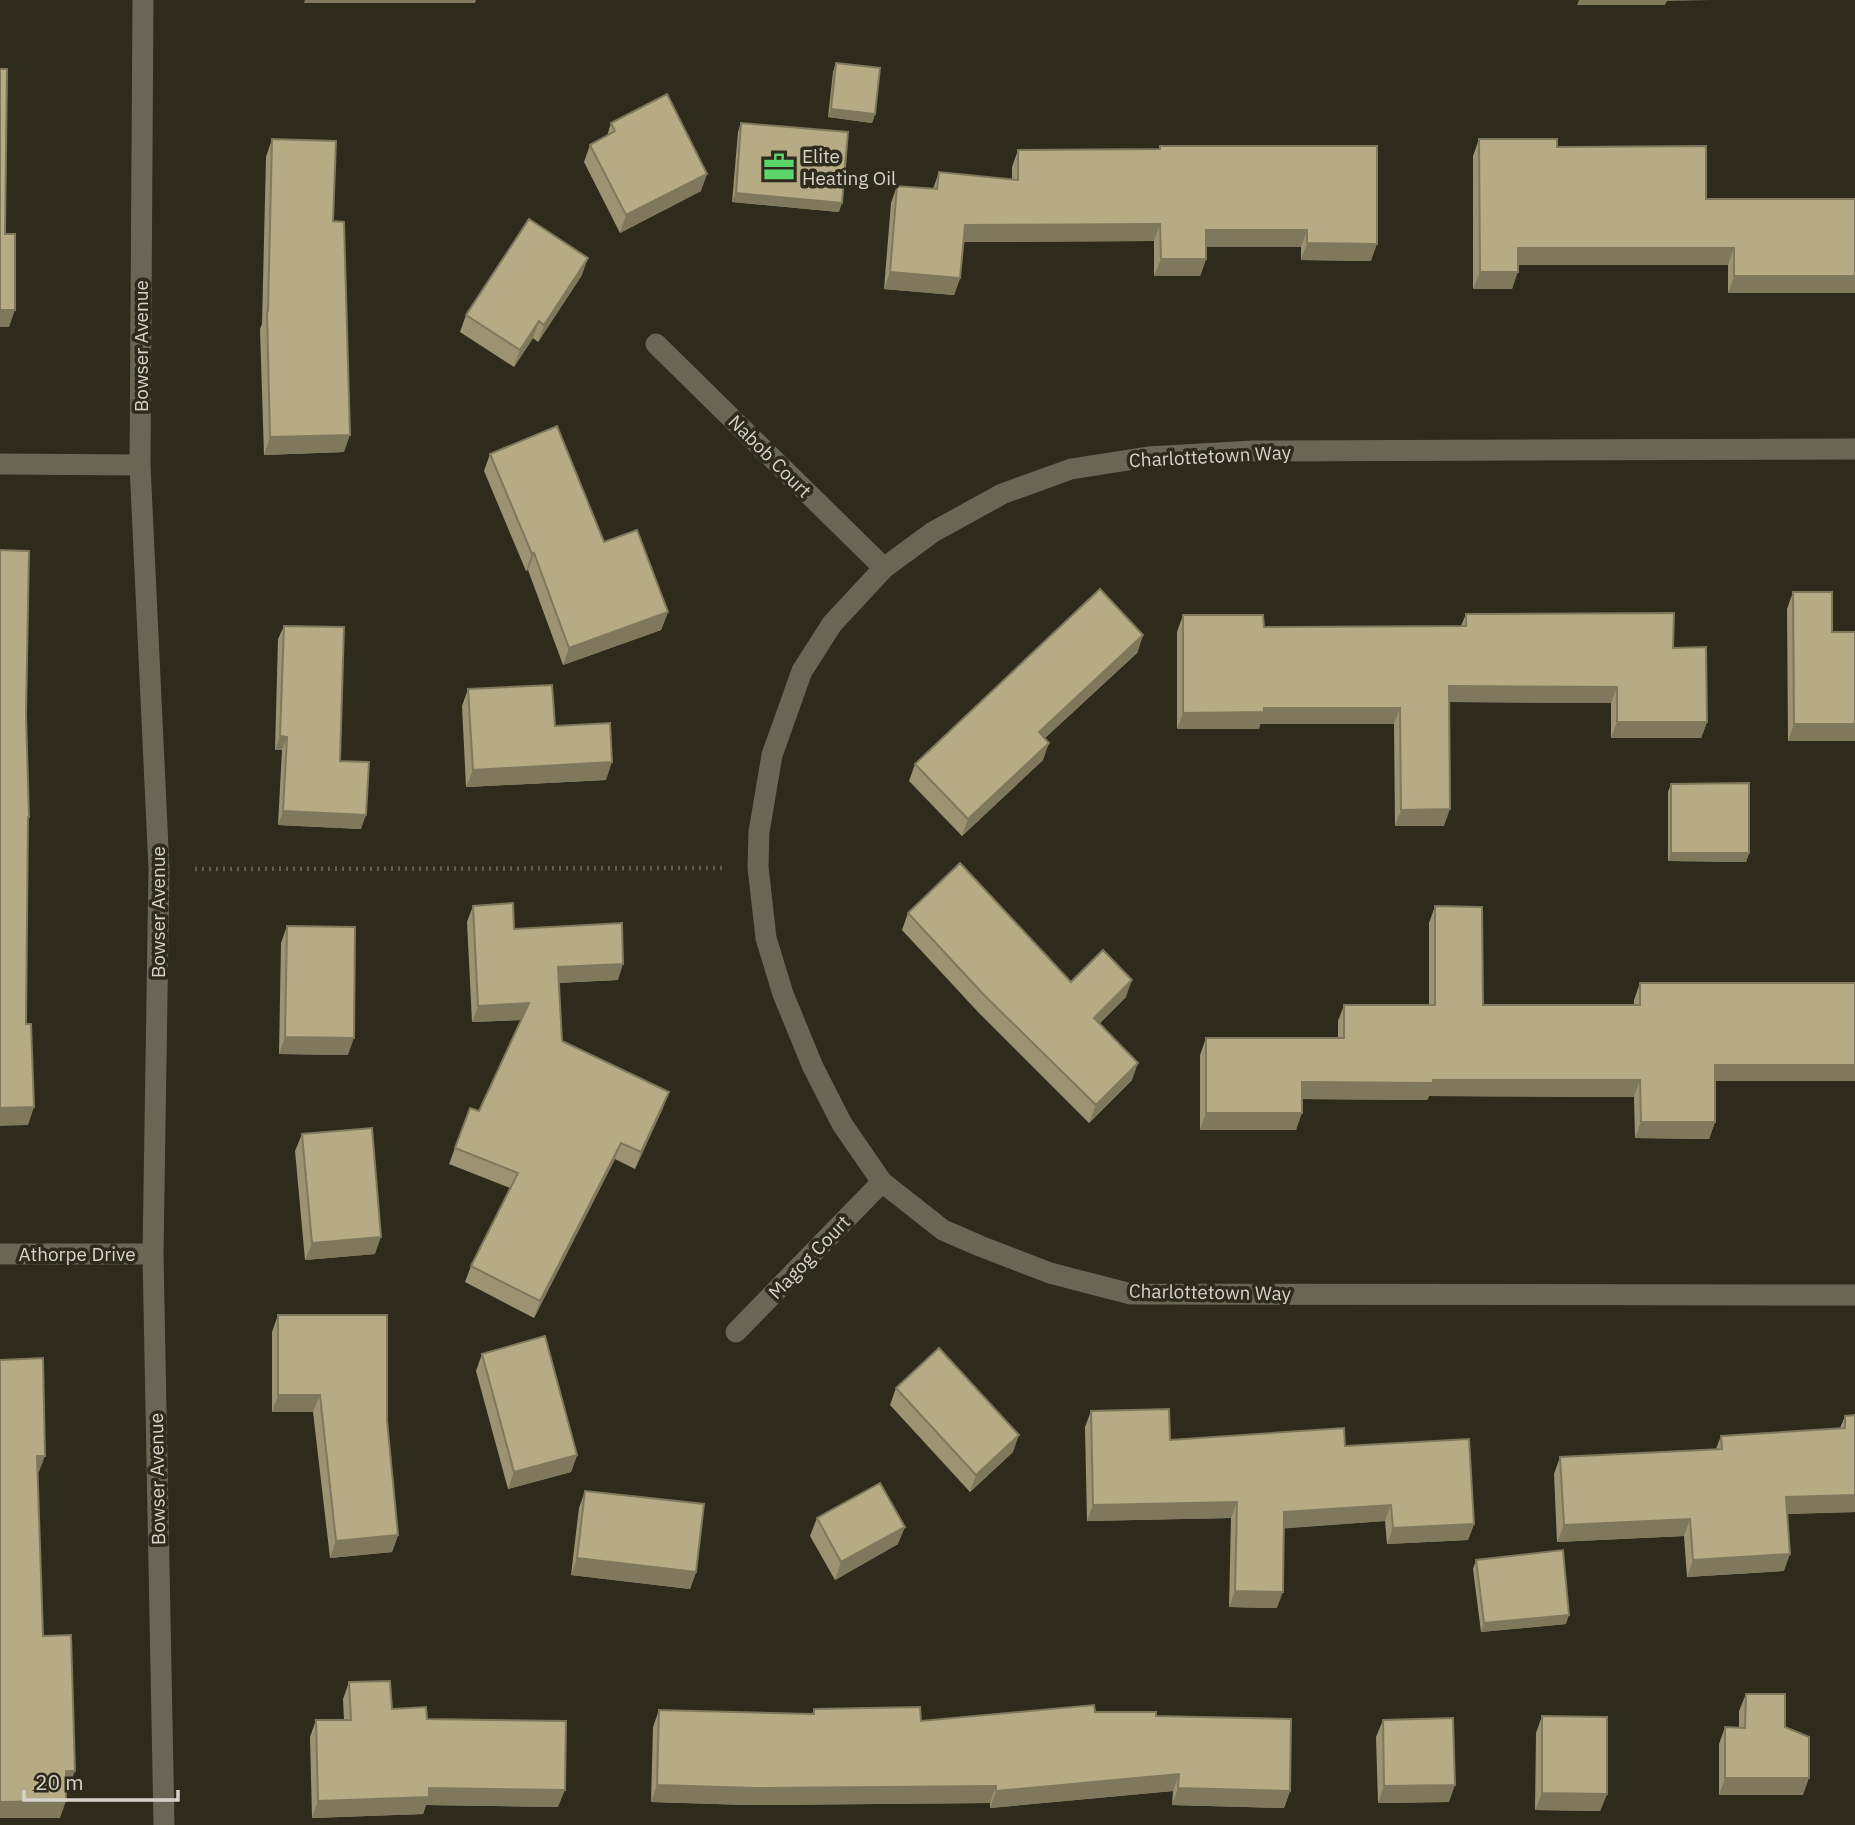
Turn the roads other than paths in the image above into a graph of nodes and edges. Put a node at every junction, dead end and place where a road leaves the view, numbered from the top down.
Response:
1 (143, 0) edge
2 (656, 344) dead end
3 (1855, 449) edge
4 (0, 464) edge
5 (140, 465) junction
6 (884, 568) junction
7 (882, 1182) junction
8 (0, 1254) edge
9 (153, 1254) junction
10 (1855, 1295) edge
11 (736, 1332) dead end
12 (164, 1825) edge

1 - 5 street, Bowser Avenue
2 - 6 street, Nabob Court
3 - 6 street, Charlottetown Way
4 - 5 street
5 - 9 street, Bowser Avenue
6 - 7 street, Charlottetown Way
7 - 10 street, Charlottetown Way
7 - 11 street, Magog Court
8 - 9 street, Athorpe Drive
9 - 12 street, Bowser Avenue

